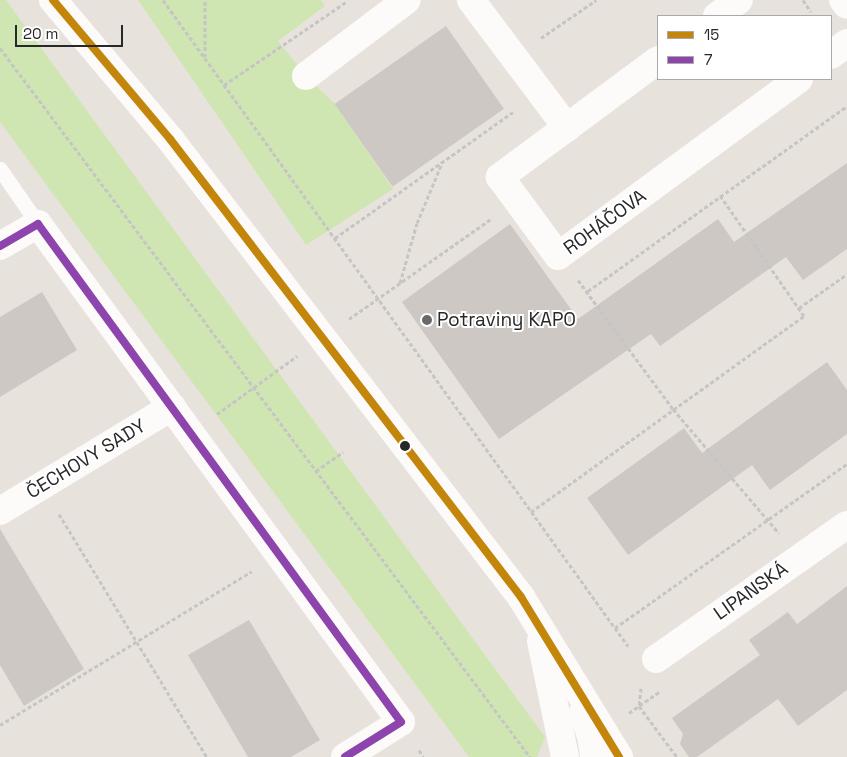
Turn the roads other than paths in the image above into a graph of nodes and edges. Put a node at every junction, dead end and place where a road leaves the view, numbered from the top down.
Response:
1 (53, 0) edge
2 (407, 0) edge
3 (471, 0) edge
4 (738, 0) edge
5 (843, 0) edge
6 (847, 5) edge
7 (718, 15) edge
8 (847, 43) edge
9 (832, 54) edge
10 (657, 61) edge
11 (306, 76) dead end
12 (798, 80) edge
13 (567, 128) junction
14 (0, 169) edge
15 (38, 224) junction
16 (0, 246) edge
17 (172, 407) junction
18 (0, 511) edge
19 (847, 524) edge
20 (538, 623) junction
21 (557, 654) junction
22 (643, 663) road end
23 (345, 757) edge
24 (565, 757) edge
25 (594, 757) edge
26 (619, 757) edge

1 - 20 street
2 - 11 street
3 - 13 street
4 - 7 street
5 - 6 street
8 - 9 street
10 - 13 street, ROHÁČOVA
12 - 13 street, ROHÁČOVA
14 - 15 lane
15 - 16 street
15 - 17 street
17 - 18 street, ČECHOVY SADY
17 - 23 street
19 - 22 street, LIPANSKÁ
20 - 21 street
20 - 24 street
21 - 25 street
21 - 26 street

